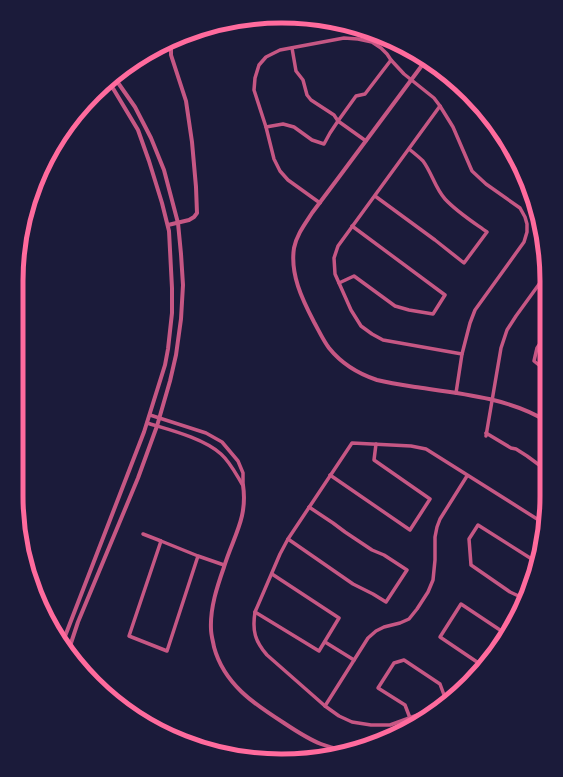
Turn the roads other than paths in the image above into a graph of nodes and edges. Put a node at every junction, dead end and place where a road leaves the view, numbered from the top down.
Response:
1 (171, 48) edge
2 (292, 48) junction
3 (391, 60) junction
4 (422, 65) edge
5 (411, 80) junction
6 (117, 82) edge
7 (112, 87) edge
8 (440, 106) junction
9 (338, 121) junction
10 (266, 127) junction
11 (366, 141) junction
12 (409, 148) junction
13 (374, 196) junction
14 (320, 203) junction
15 (178, 223) junction
16 (168, 225) junction
17 (352, 226) junction
18 (339, 283) junction
19 (540, 283) edge
20 (540, 344) edge
21 (462, 354) junction
22 (540, 366) edge
23 (456, 393) junction
24 (492, 400) junction
25 (150, 415) junction
26 (160, 418) junction
27 (540, 418) edge
28 (147, 423) junction
29 (157, 426) junction
30 (376, 444) junction
31 (540, 466) edge
32 (330, 475) junction
33 (468, 476) junction
34 (243, 485) junction
35 (309, 507) junction
36 (539, 520) edge
37 (143, 534) dead end
38 (288, 538) junction
39 (161, 541) junction
40 (198, 556) junction
41 (532, 559) edge
42 (224, 565) junction
43 (272, 574) junction
44 (519, 596) edge
45 (255, 612) junction
46 (501, 631) edge
47 (65, 636) edge
48 (325, 642) junction
49 (71, 644) edge
50 (354, 660) junction
51 (479, 663) edge
52 (445, 696) edge
53 (325, 706) junction
54 (414, 717) edge
55 (410, 718) junction
56 (335, 748) edge

1 - 15 street
2 - 3 street
2 - 9 street
2 - 10 street
3 - 5 street
3 - 9 street
4 - 5 street
5 - 8 street
5 - 11 street
6 - 15 street
7 - 16 street
8 - 12 street
8 - 21 street
9 - 10 street
9 - 11 street
10 - 14 street
11 - 14 street
12 - 13 street
12 - 13 street
13 - 17 street
14 - 23 street
15 - 16 street
15 - 26 street
16 - 25 street
17 - 18 street
17 - 18 street
18 - 21 street
19 - 24 street
20 - 22 street
21 - 23 street
23 - 24 street
24 - 27 street
24 - 31 street
25 - 26 street
25 - 28 street
26 - 29 street
26 - 34 street
28 - 29 street
28 - 47 street
29 - 34 street
29 - 49 street
30 - 32 street
30 - 32 street
30 - 33 street
32 - 35 street
33 - 36 street
33 - 50 street
34 - 42 street
35 - 38 street
35 - 38 street
37 - 39 street
38 - 43 street
39 - 40 street
39 - 40 street
40 - 42 street
41 - 44 street
42 - 56 street
43 - 45 street
43 - 48 street
45 - 48 street
45 - 53 street
46 - 51 street
48 - 50 street
50 - 53 street
52 - 55 street
53 - 55 street
54 - 55 street

